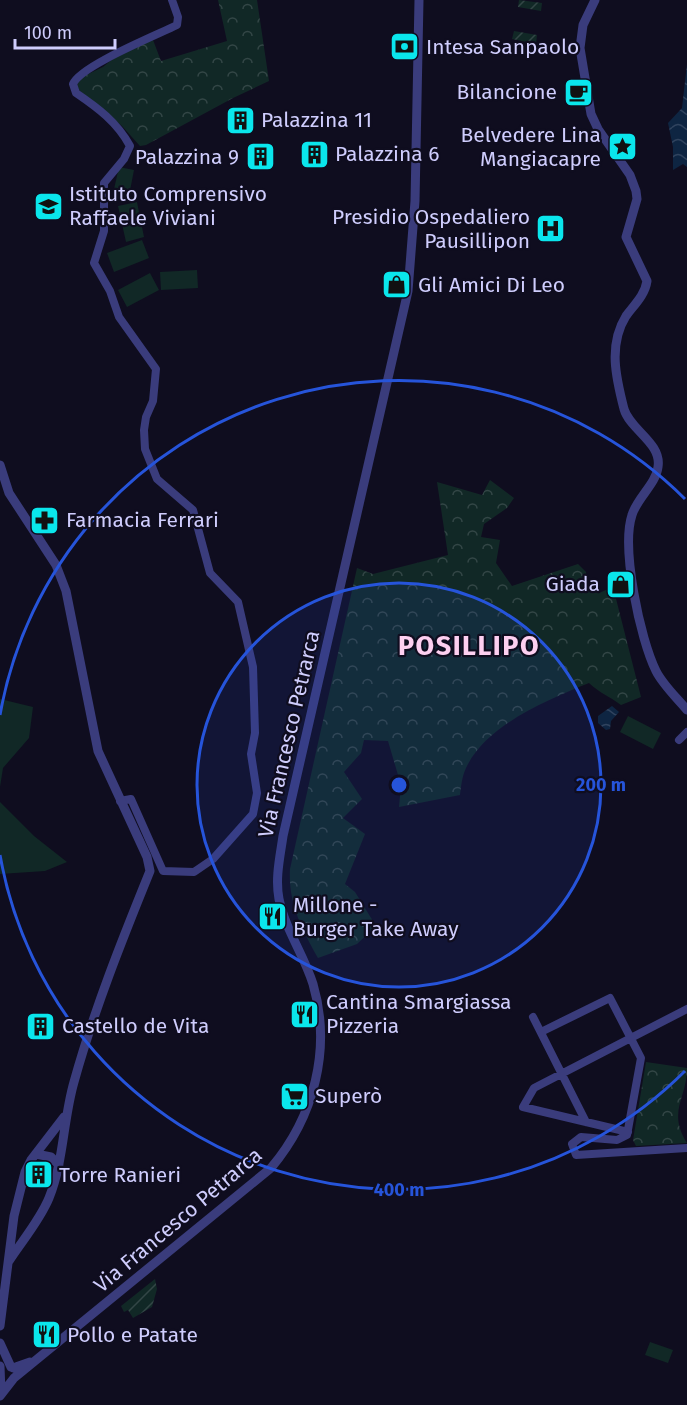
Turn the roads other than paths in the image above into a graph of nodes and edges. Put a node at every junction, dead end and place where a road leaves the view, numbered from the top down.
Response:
1 (172, 0) edge
2 (419, 0) edge
3 (595, 0) edge
4 (0, 465) edge
5 (687, 710) edge
6 (687, 732) edge
7 (679, 740) dead end
8 (120, 801) junction
9 (687, 1009) edge
10 (533, 1017) dead end
11 (541, 1032) junction
12 (632, 1038) junction
13 (562, 1074) junction
14 (67, 1113) junction
15 (586, 1122) junction
16 (628, 1132) junction
17 (687, 1148) edge
18 (36, 1154) junction
19 (59, 1165) junction
20 (14, 1221) junction
21 (35, 1222) junction
22 (9, 1261) junction
23 (0, 1326) edge
24 (0, 1343) edge
25 (42, 1356) junction
26 (5, 1370) edge
27 (14, 1379) junction
28 (0, 1395) edge

1 - 8 street
2 - 25 street, Via Francesco Petrarca
3 - 5 street
4 - 8 street
6 - 7 street
8 - 14 street
9 - 12 street
10 - 11 street
11 - 12 street
11 - 13 street
12 - 13 street
12 - 16 street
13 - 15 street
13 - 15 street
14 - 18 street
14 - 19 street
15 - 16 street
16 - 17 street
18 - 19 street
18 - 20 street
19 - 21 street
20 - 21 street
20 - 22 street
21 - 22 street
22 - 23 street
24 - 26 street
25 - 26 street, Via Francesco Petrarca
25 - 27 street, Via Francesco Petrarca
26 - 27 street
26 - 28 street
27 - 28 street, Via Francesco Petrarca

